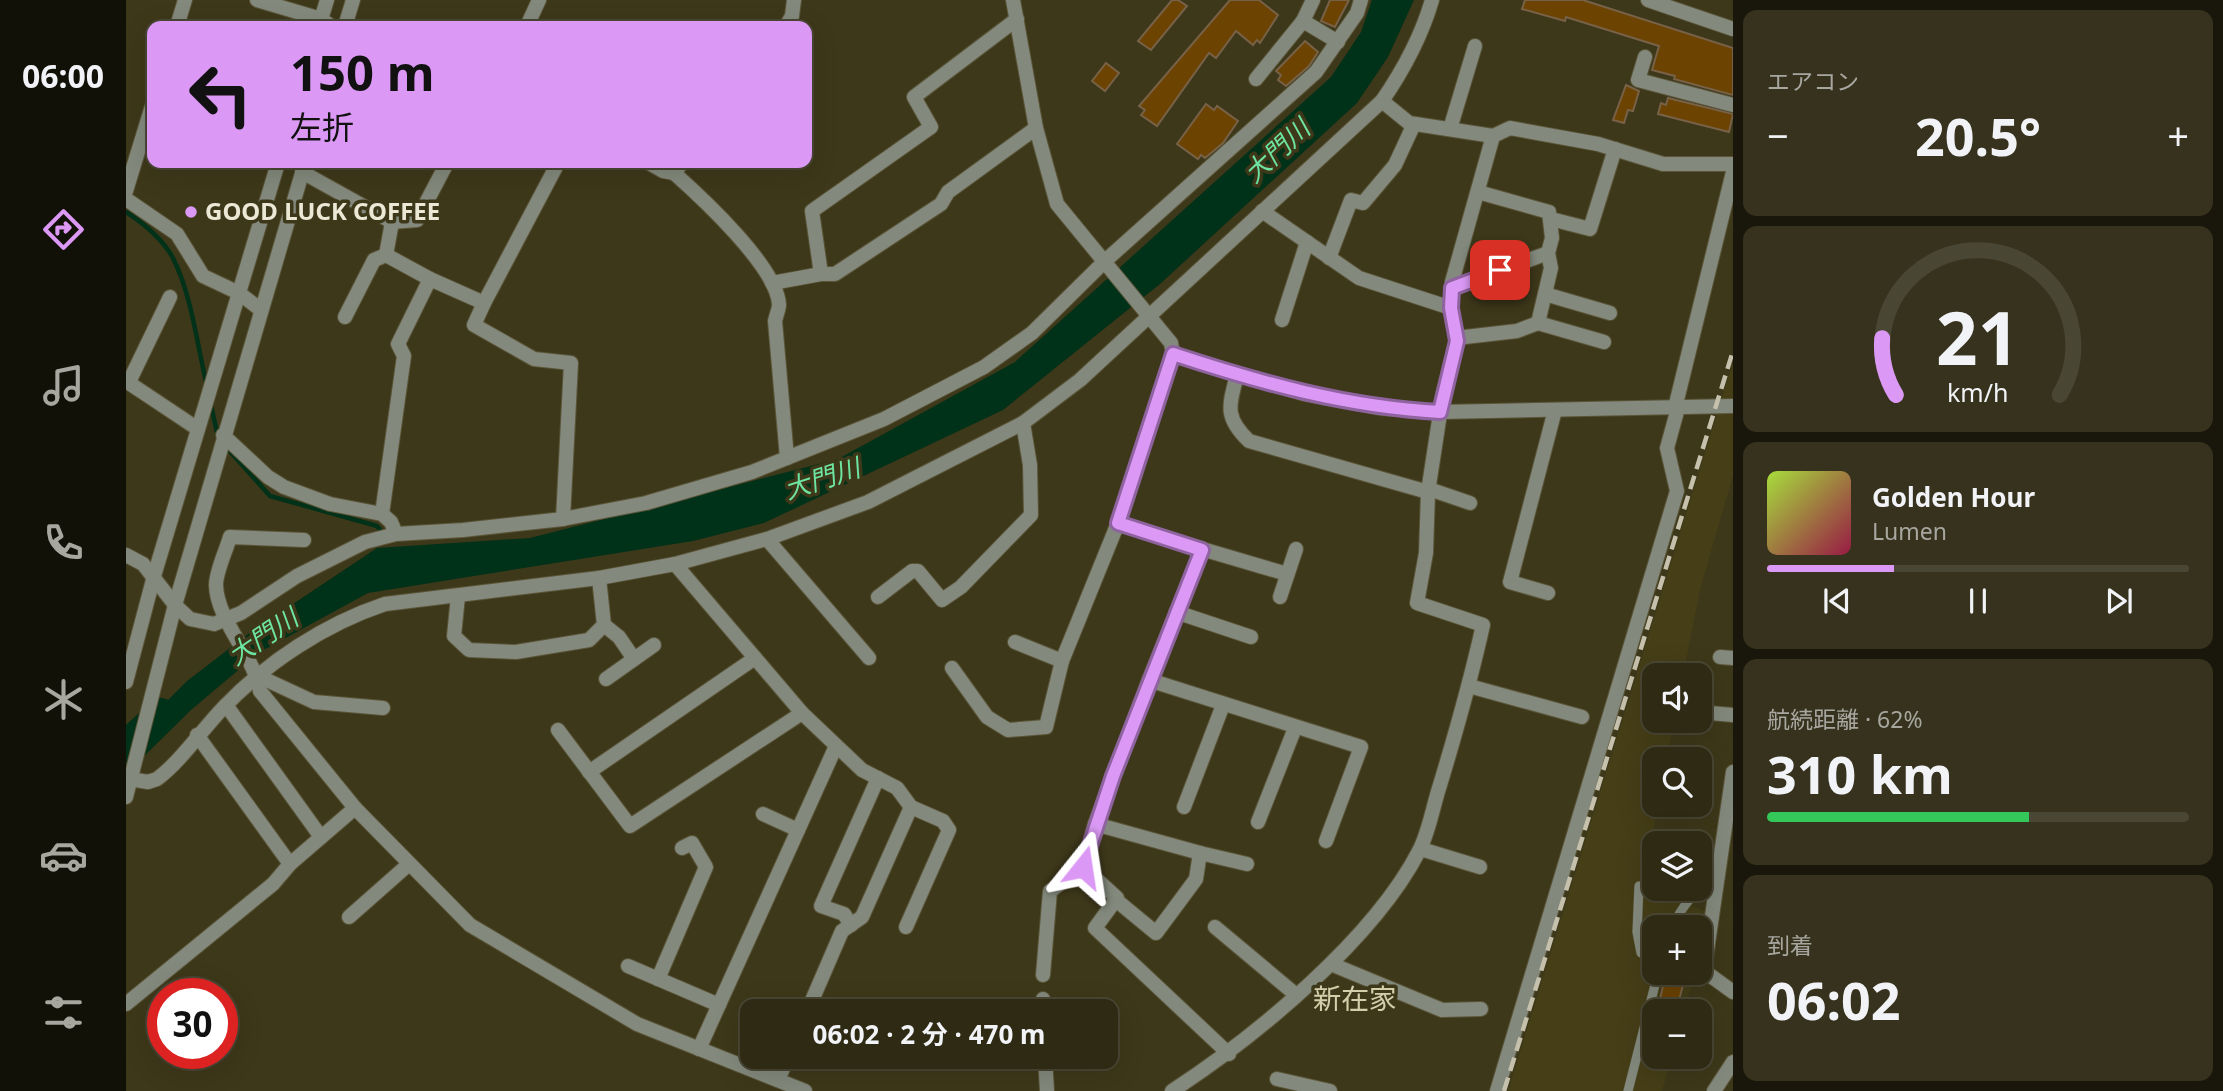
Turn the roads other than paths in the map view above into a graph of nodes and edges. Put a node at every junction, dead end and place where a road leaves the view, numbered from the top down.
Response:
1 (185, 0) edge
2 (257, 0) edge
3 (327, 0) edge
4 (353, 0) edge
5 (539, 0) edge
6 (794, 0) edge
7 (1013, 0) edge
8 (1313, 0) edge
9 (1361, 0) edge
10 (1433, 0) edge
11 (1648, 0) edge
12 (1017, 19) junction
13 (179, 21) edge
14 (315, 21) edge
15 (324, 21) edge
16 (347, 21) edge
17 (529, 21) edge
18 (789, 21) edge
19 (1303, 21) junction
20 (1733, 29) edge
21 (1338, 42) junction
22 (1475, 46) dead end
23 (1645, 57) dead end
24 (1256, 79) dead end
25 (1382, 101) junction
26 (1733, 105) edge
27 (147, 122) edge
28 (1414, 124) junction
29 (1036, 128) junction
30 (1450, 129) junction
31 (1493, 136) junction
32 (1615, 149) junction
33 (1733, 164) edge
34 (276, 168) edge
35 (304, 168) edge
36 (306, 168) edge
37 (444, 168) edge
38 (555, 168) edge
39 (658, 168) edge
40 (678, 168) edge
41 (1733, 172) edge
42 (126, 191) edge
43 (1478, 192) junction
44 (126, 199) edge
45 (1262, 211) junction
46 (1551, 219) junction
47 (392, 222) junction
48 (1307, 242) junction
49 (1548, 253) junction
50 (386, 255) junction
51 (1329, 258) junction
52 (1107, 264) junction
53 (821, 274) junction
54 (430, 279) junction
55 (772, 283) junction
56 (1452, 288) junction
57 (239, 293) junction
58 (1545, 293) junction
59 (170, 297) dead end
60 (484, 303) junction
61 (1451, 308) junction
62 (261, 310) junction
63 (1146, 313) junction
64 (1610, 313) dead end
65 (345, 317) dead end
66 (1282, 320) dead end
67 (1538, 323) junction
68 (1456, 338) junction
69 (1604, 342) dead end
70 (1173, 354) junction
71 (1237, 374) junction
72 (127, 382) edge
73 (1733, 405) edge
74 (1676, 408) junction
75 (1555, 410) junction
76 (1440, 412) junction
77 (1023, 423) junction
78 (198, 429) junction
79 (223, 435) junction
80 (787, 457) junction
81 (1428, 491) junction
82 (1470, 503) dead end
83 (382, 514) junction
84 (563, 519) junction
85 (1118, 523) junction
86 (396, 534) junction
87 (767, 539) junction
88 (304, 540) dead end
89 (1296, 549) dead end
90 (1202, 550) junction
91 (126, 555) edge
92 (675, 564) junction
93 (1287, 574) junction
94 (154, 576) junction
95 (599, 578) junction
96 (1548, 593) dead end
97 (458, 596) junction
98 (878, 597) dead end
99 (1280, 597) dead end
100 (175, 605) junction
101 (1176, 612) junction
102 (230, 625) junction
103 (604, 625) junction
104 (1251, 637) dead end
105 (1015, 642) dead end
106 (654, 645) dead end
107 (755, 658) junction
108 (869, 658) dead end
109 (634, 659) junction
110 (1062, 661) junction
111 (952, 668) dead end
112 (256, 674) junction
113 (606, 679) dead end
114 (1149, 680) junction
115 (126, 682) edge
116 (1469, 686) junction
117 (226, 705) junction
118 (1223, 705) junction
119 (383, 708) dead end
120 (802, 713) junction
121 (1712, 713) edge
122 (1733, 715) edge
123 (1582, 717) dead end
124 (1295, 728) junction
125 (558, 730) dead end
126 (197, 736) junction
127 (836, 746) junction
128 (589, 772) junction
129 (1733, 772) edge
130 (878, 778) junction
131 (131, 779) junction
132 (126, 797) edge
133 (911, 807) junction
134 (1184, 807) dead end
135 (355, 808) junction
136 (763, 814) dead end
137 (1258, 822) dead end
138 (1095, 824) junction
139 (798, 830) junction
140 (321, 837) junction
141 (1326, 841) dead end
142 (682, 848) dead end
143 (1421, 849) junction
144 (1200, 853) junction
145 (290, 864) junction
146 (409, 864) junction
147 (1247, 864) dead end
148 (1083, 867) junction
149 (1480, 867) dead end
150 (1716, 881) junction
151 (1639, 886) dead end
152 (1116, 900) junction
153 (1679, 915) edge
154 (349, 917) dead end
155 (851, 925) junction
156 (906, 927) dead end
157 (1215, 927) dead end
158 (1642, 953) edge
159 (1331, 964) junction
160 (628, 966) dead end
161 (1043, 975) dead end
162 (658, 979) junction
163 (1655, 985) edge
164 (1733, 992) edge
165 (1295, 995) junction
166 (813, 999) edge
167 (126, 1004) edge
168 (719, 1005) junction
169 (1481, 1009) dead end
170 (699, 1049) junction
171 (1229, 1054) junction
172 (1733, 1062) edge
173 (783, 1069) edge
174 (1046, 1069) edge
175 (1277, 1079) dead end
176 (778, 1080) junction
177 (805, 1091) edge
178 (1047, 1091) edge
179 (1172, 1091) edge
180 (1330, 1091) edge
181 (1497, 1091) edge
182 (1628, 1091) edge
183 (1714, 1091) edge

1 - 13 street
2 - 14 street
3 - 15 street
4 - 16 street
5 - 17 street
6 - 18 street
7 - 12 street
8 - 19 street
9 - 21 street
10 - 25 street
11 - 20 street
12 - 29 street
12 - 53 street
19 - 21 street
19 - 24 street
21 - 52 street
22 - 30 street
23 - 26 street
25 - 28 street
25 - 45 street
27 - 42 street
28 - 30 street
28 - 51 street
29 - 52 street
29 - 53 street
30 - 31 street
31 - 32 street
31 - 43 street
32 - 33 street
32 - 46 street
34 - 57 street
35 - 62 street
36 - 47 street
37 - 47 street
38 - 60 street
39 - 40 street
40 - 55 street
41 - 74 street
43 - 46 street
43 - 56 street
44 - 57 street
45 - 48 street
45 - 63 street
46 - 49 street
47 - 50 street
48 - 51 street
48 - 66 street
49 - 56 street
49 - 58 street
50 - 54 street
50 - 65 street
51 - 61 street
52 - 63 street
52 - 80 street
53 - 55 street
54 - 60 street
54 - 83 street
55 - 80 street
56 - 61 street
57 - 62 street
57 - 78 street
58 - 64 street
58 - 67 street
59 - 72 street
60 - 84 street
61 - 68 street
62 - 79 street
63 - 70 street
63 - 77 street
67 - 68 street
67 - 69 street
68 - 76 street
70 - 71 street
70 - 85 street
71 - 76 street
71 - 81 street
72 - 78 street
73 - 74 street
74 - 75 street
74 - 181 street
75 - 76 street
75 - 96 street
76 - 81 street
77 - 87 street
77 - 98 street
78 - 94 street
79 - 83 street
79 - 100 street
80 - 84 street
81 - 82 street
81 - 116 street
83 - 86 street
84 - 86 street
85 - 90 street
85 - 110 street
86 - 102 street
87 - 92 street
87 - 108 street
88 - 102 street
89 - 93 street
90 - 93 street
90 - 101 street
91 - 94 street
92 - 95 street
92 - 107 street
93 - 99 street
94 - 100 street
94 - 115 street
95 - 97 street
95 - 103 street
97 - 103 street
97 - 112 street
100 - 102 street
100 - 131 street
101 - 104 street
101 - 114 street
102 - 112 street
103 - 109 street
105 - 110 street
106 - 109 street
107 - 120 street
107 - 128 street
109 - 113 street
110 - 111 street
112 - 117 street
112 - 119 street
112 - 135 street
114 - 118 street
114 - 138 street
116 - 123 street
116 - 143 street
117 - 126 street
117 - 140 street
118 - 124 street
118 - 134 street
120 - 127 street
120 - 128 street
121 - 122 street
124 - 137 street
124 - 141 street
125 - 128 street
126 - 131 street
126 - 145 street
127 - 130 street
127 - 139 street
129 - 150 street
130 - 133 street
130 - 155 street
131 - 132 street
133 - 155 street
133 - 156 street
135 - 140 street
135 - 146 street
136 - 139 street
138 - 144 street
138 - 148 street
139 - 168 street
140 - 145 street
142 - 162 street
143 - 149 street
143 - 159 street
144 - 147 street
144 - 152 street
145 - 167 street
146 - 154 street
146 - 170 street
148 - 152 street
148 - 161 street
150 - 153 lane
150 - 164 street
151 - 158 lane
152 - 171 street
155 - 166 street
157 - 165 street
159 - 165 street
159 - 169 street
160 - 162 street
162 - 168 street
163 - 182 lane
165 - 171 street
168 - 170 street
170 - 176 street
171 - 179 street
172 - 183 street
173 - 176 street
174 - 178 street
175 - 180 street
176 - 177 street

